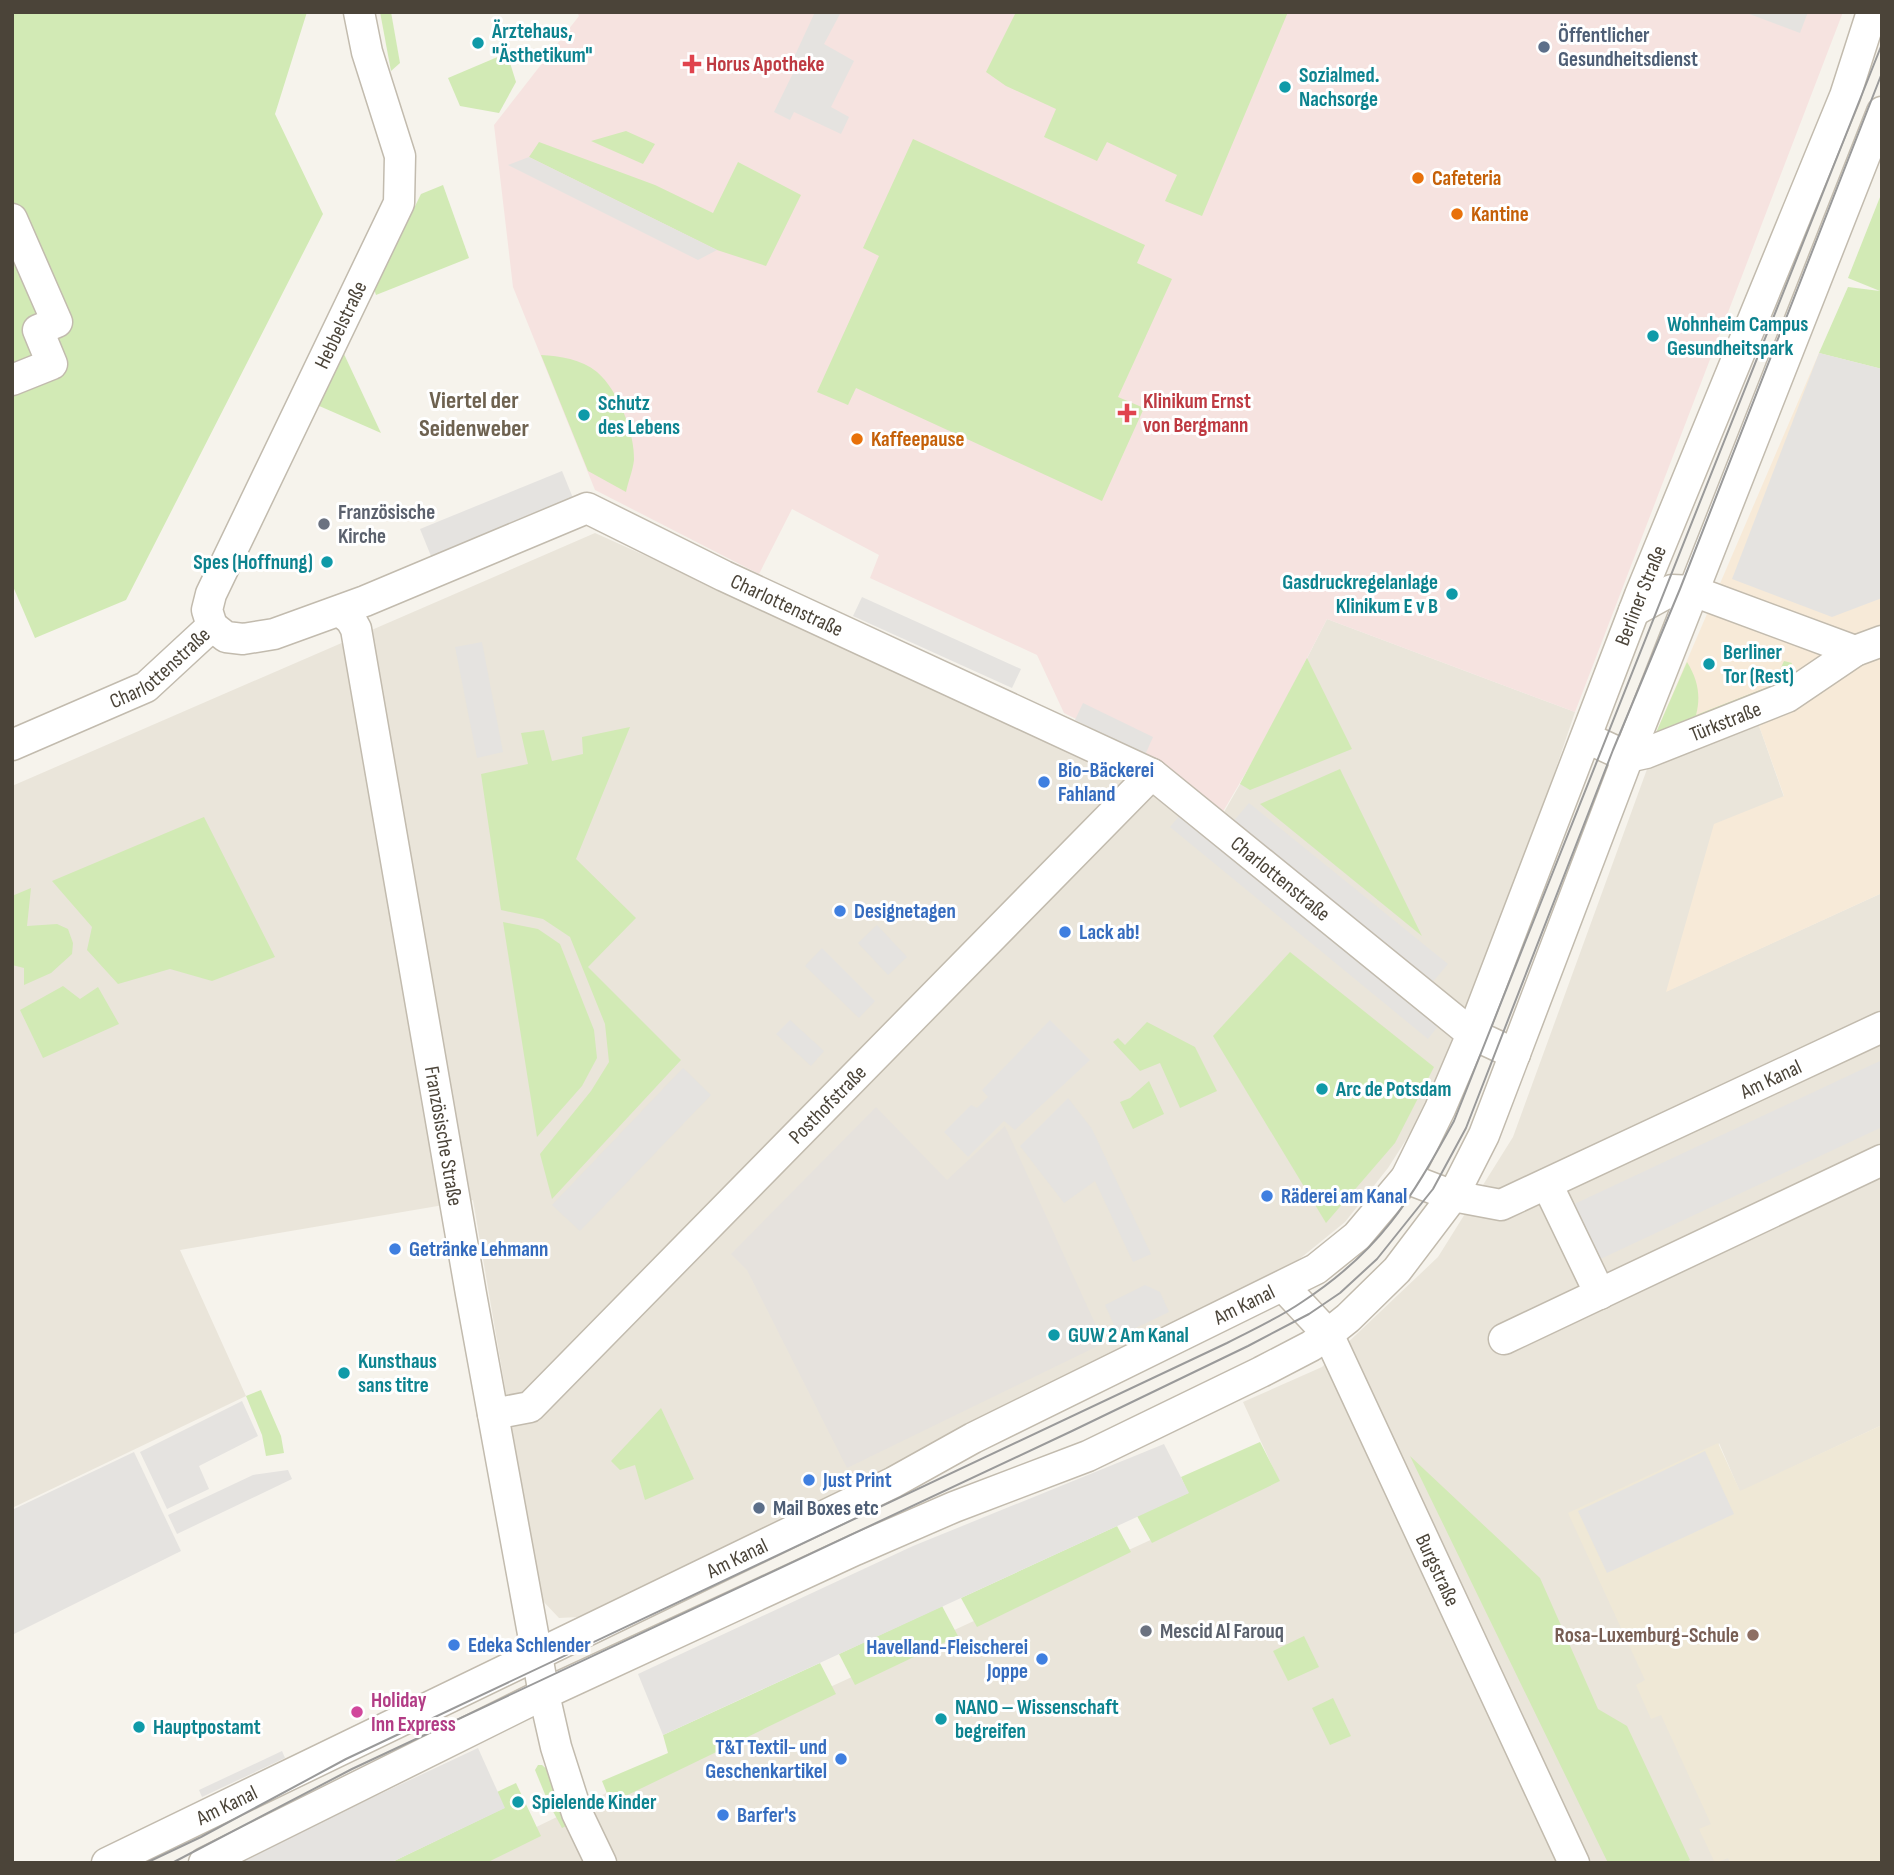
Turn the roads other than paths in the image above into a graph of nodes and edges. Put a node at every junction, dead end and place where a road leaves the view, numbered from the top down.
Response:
1 (359, 12) edge
2 (1872, 12) edge
3 (1845, 96) junction
4 (1882, 96) edge
5 (1882, 112) edge
6 (12, 219) edge
7 (12, 380) edge
8 (1693, 591) junction
9 (340, 611) junction
10 (1634, 611) junction
11 (212, 626) junction
12 (1868, 646) edge
13 (1587, 738) junction
14 (12, 745) edge
15 (1628, 757) junction
16 (1152, 774) junction
17 (1882, 1027) edge
18 (1472, 1034) junction
19 (1515, 1054) junction
20 (1882, 1160) edge
21 (1406, 1178) junction
22 (1547, 1184) junction
23 (1453, 1196) junction
24 (1283, 1286) junction
25 (1600, 1294) junction
26 (1328, 1334) junction
27 (1504, 1339) dead end
28 (493, 1414) junction
29 (539, 1672) junction
30 (107, 1863) edge
31 (204, 1863) edge
32 (601, 1863) edge
33 (1574, 1863) edge

1 - 11 street, Hebbelstraße
2 - 3 street, Berliner Straße
3 - 4 street
3 - 10 street, Berliner Straße
5 - 8 street
6 - 7 street
8 - 10 street
8 - 12 street, Türkstraße
8 - 15 street
9 - 11 street, Charlottenstraße
9 - 16 street, Charlottenstraße
9 - 28 street, Französische Straße
10 - 13 street, Berliner Straße
11 - 14 street, Charlottenstraße
12 - 15 street, Türkstraße
13 - 15 street
13 - 18 street, Berliner Straße
15 - 19 street
16 - 18 street, Charlottenstraße
16 - 28 street, Posthofstraße
17 - 22 street, Am Kanal
18 - 19 street, Charlottenstraße
18 - 21 street, Berliner Straße
19 - 23 street
20 - 25 street
21 - 23 street, Am Kanal
21 - 24 street, Am Kanal
22 - 23 street, Am Kanal
22 - 25 street
23 - 26 street, Am Kanal
24 - 26 street, Burgstraße
24 - 29 street, Am Kanal
25 - 27 street
26 - 29 street, Am Kanal
26 - 33 street, Burgstraße
28 - 29 street, Französische Straße
29 - 30 street, Am Kanal
29 - 31 street, Am Kanal
29 - 32 street, Französische Straße

